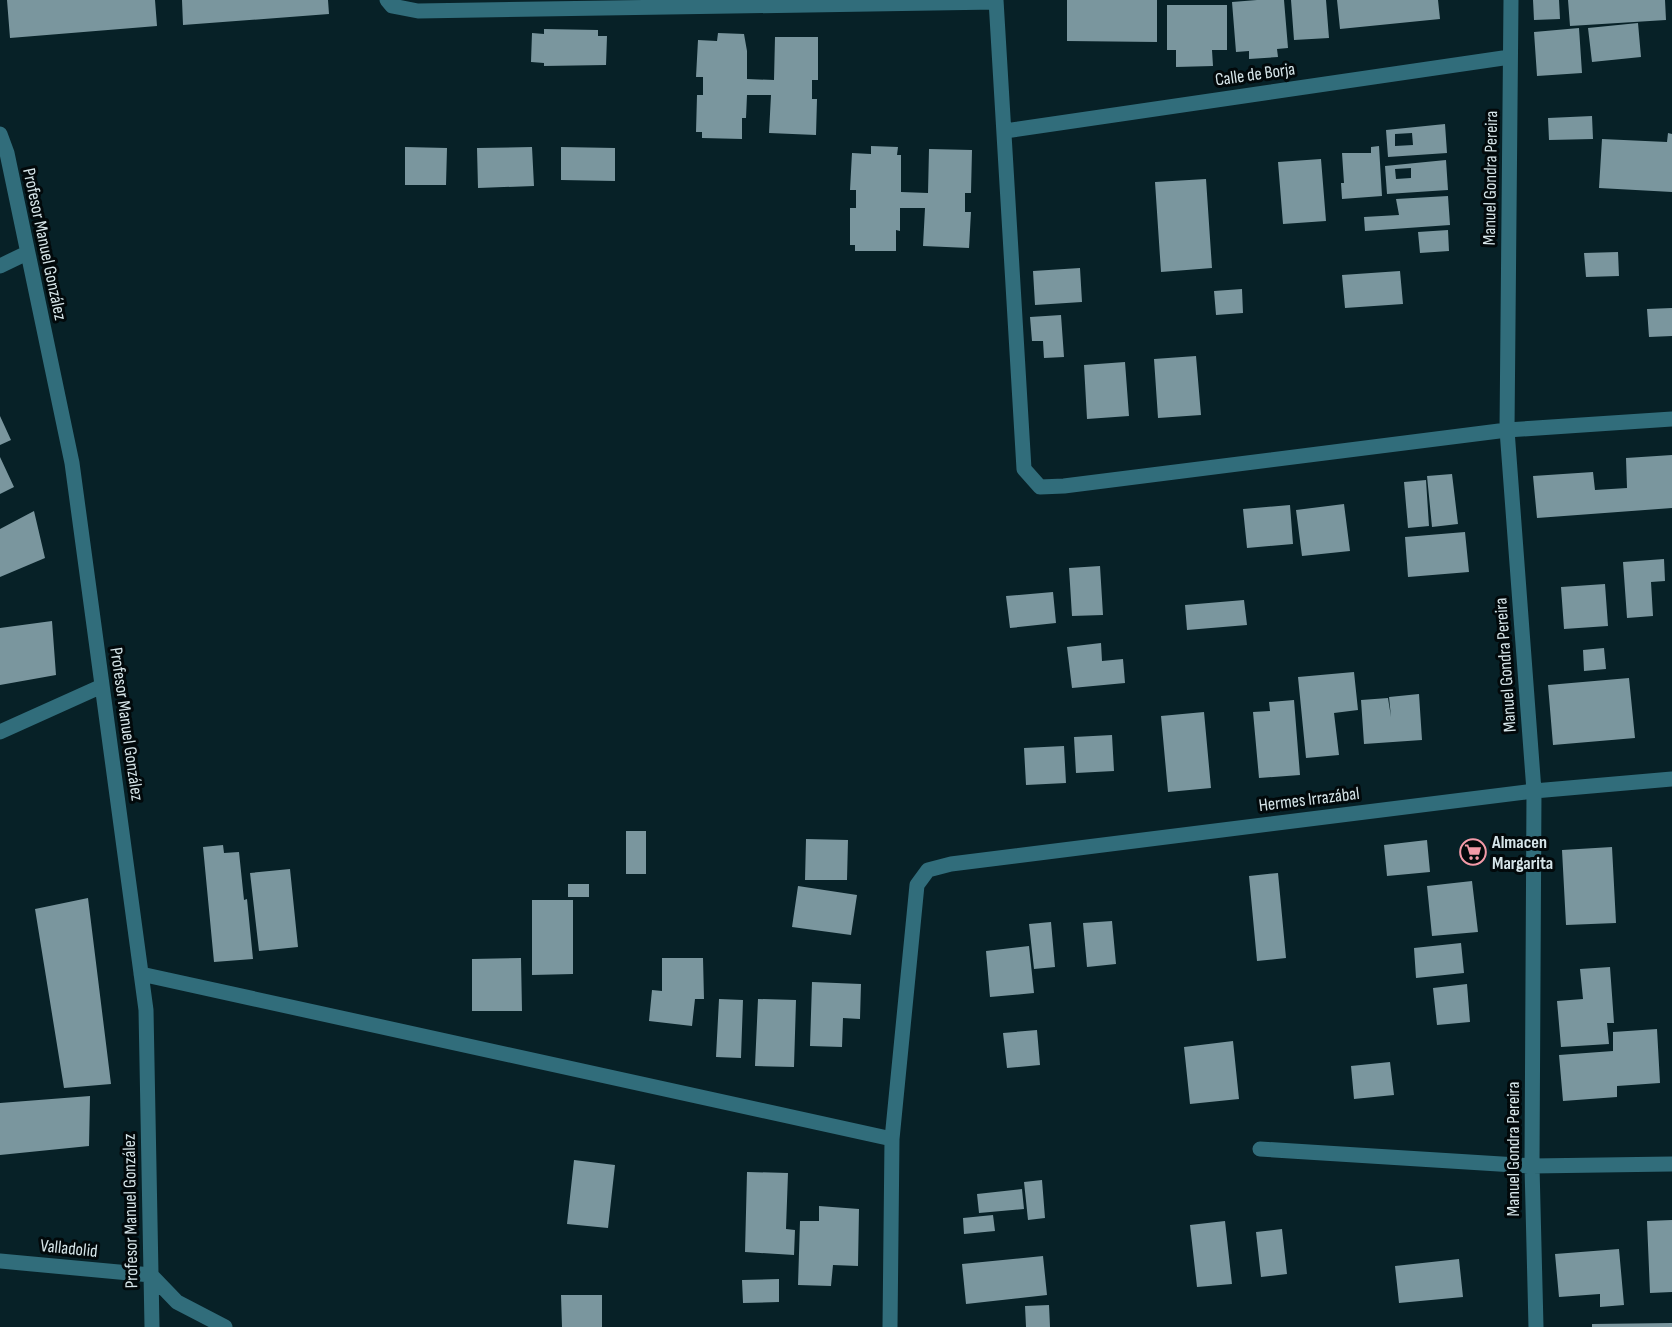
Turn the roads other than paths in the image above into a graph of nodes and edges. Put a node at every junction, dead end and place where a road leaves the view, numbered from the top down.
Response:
1 (387, 0) edge
2 (1511, 0) edge
3 (996, 1) edge
4 (1510, 57) junction
5 (1005, 131) junction
6 (0, 134) edge
7 (27, 253) junction
8 (0, 266) edge
9 (1672, 419) edge
10 (1507, 430) junction
11 (102, 686) junction
12 (0, 732) edge
13 (1672, 779) edge
14 (1534, 791) junction
15 (141, 974) junction
16 (892, 1138) junction
17 (1260, 1149) dead end
18 (1672, 1164) edge
19 (1532, 1166) junction
20 (0, 1261) edge
21 (151, 1275) junction
22 (152, 1327) edge
23 (225, 1327) edge
24 (890, 1327) edge
25 (1536, 1327) edge

1 - 3 street
2 - 4 street, Manuel Gondra Pereira
3 - 5 street
4 - 5 street, Calle de Borja
4 - 10 street, Manuel Gondra Pereira
5 - 10 street
6 - 7 street, Profesor Manuel González
7 - 8 street
7 - 11 street, Profesor Manuel González
9 - 10 street
10 - 14 street, Manuel Gondra Pereira
11 - 12 street
11 - 15 street, Profesor Manuel González
13 - 14 street, Hermes Irrazábal
14 - 16 street, Hermes Irrazábal
14 - 19 street, Manuel Gondra Pereira
15 - 16 street
15 - 21 street, Profesor Manuel González
16 - 24 street, Hermes Irrazábal
17 - 19 street
18 - 19 street
19 - 25 street, Manuel Gondra Pereira
20 - 21 street, Valladolid
21 - 22 street, Profesor Manuel González
21 - 23 street

